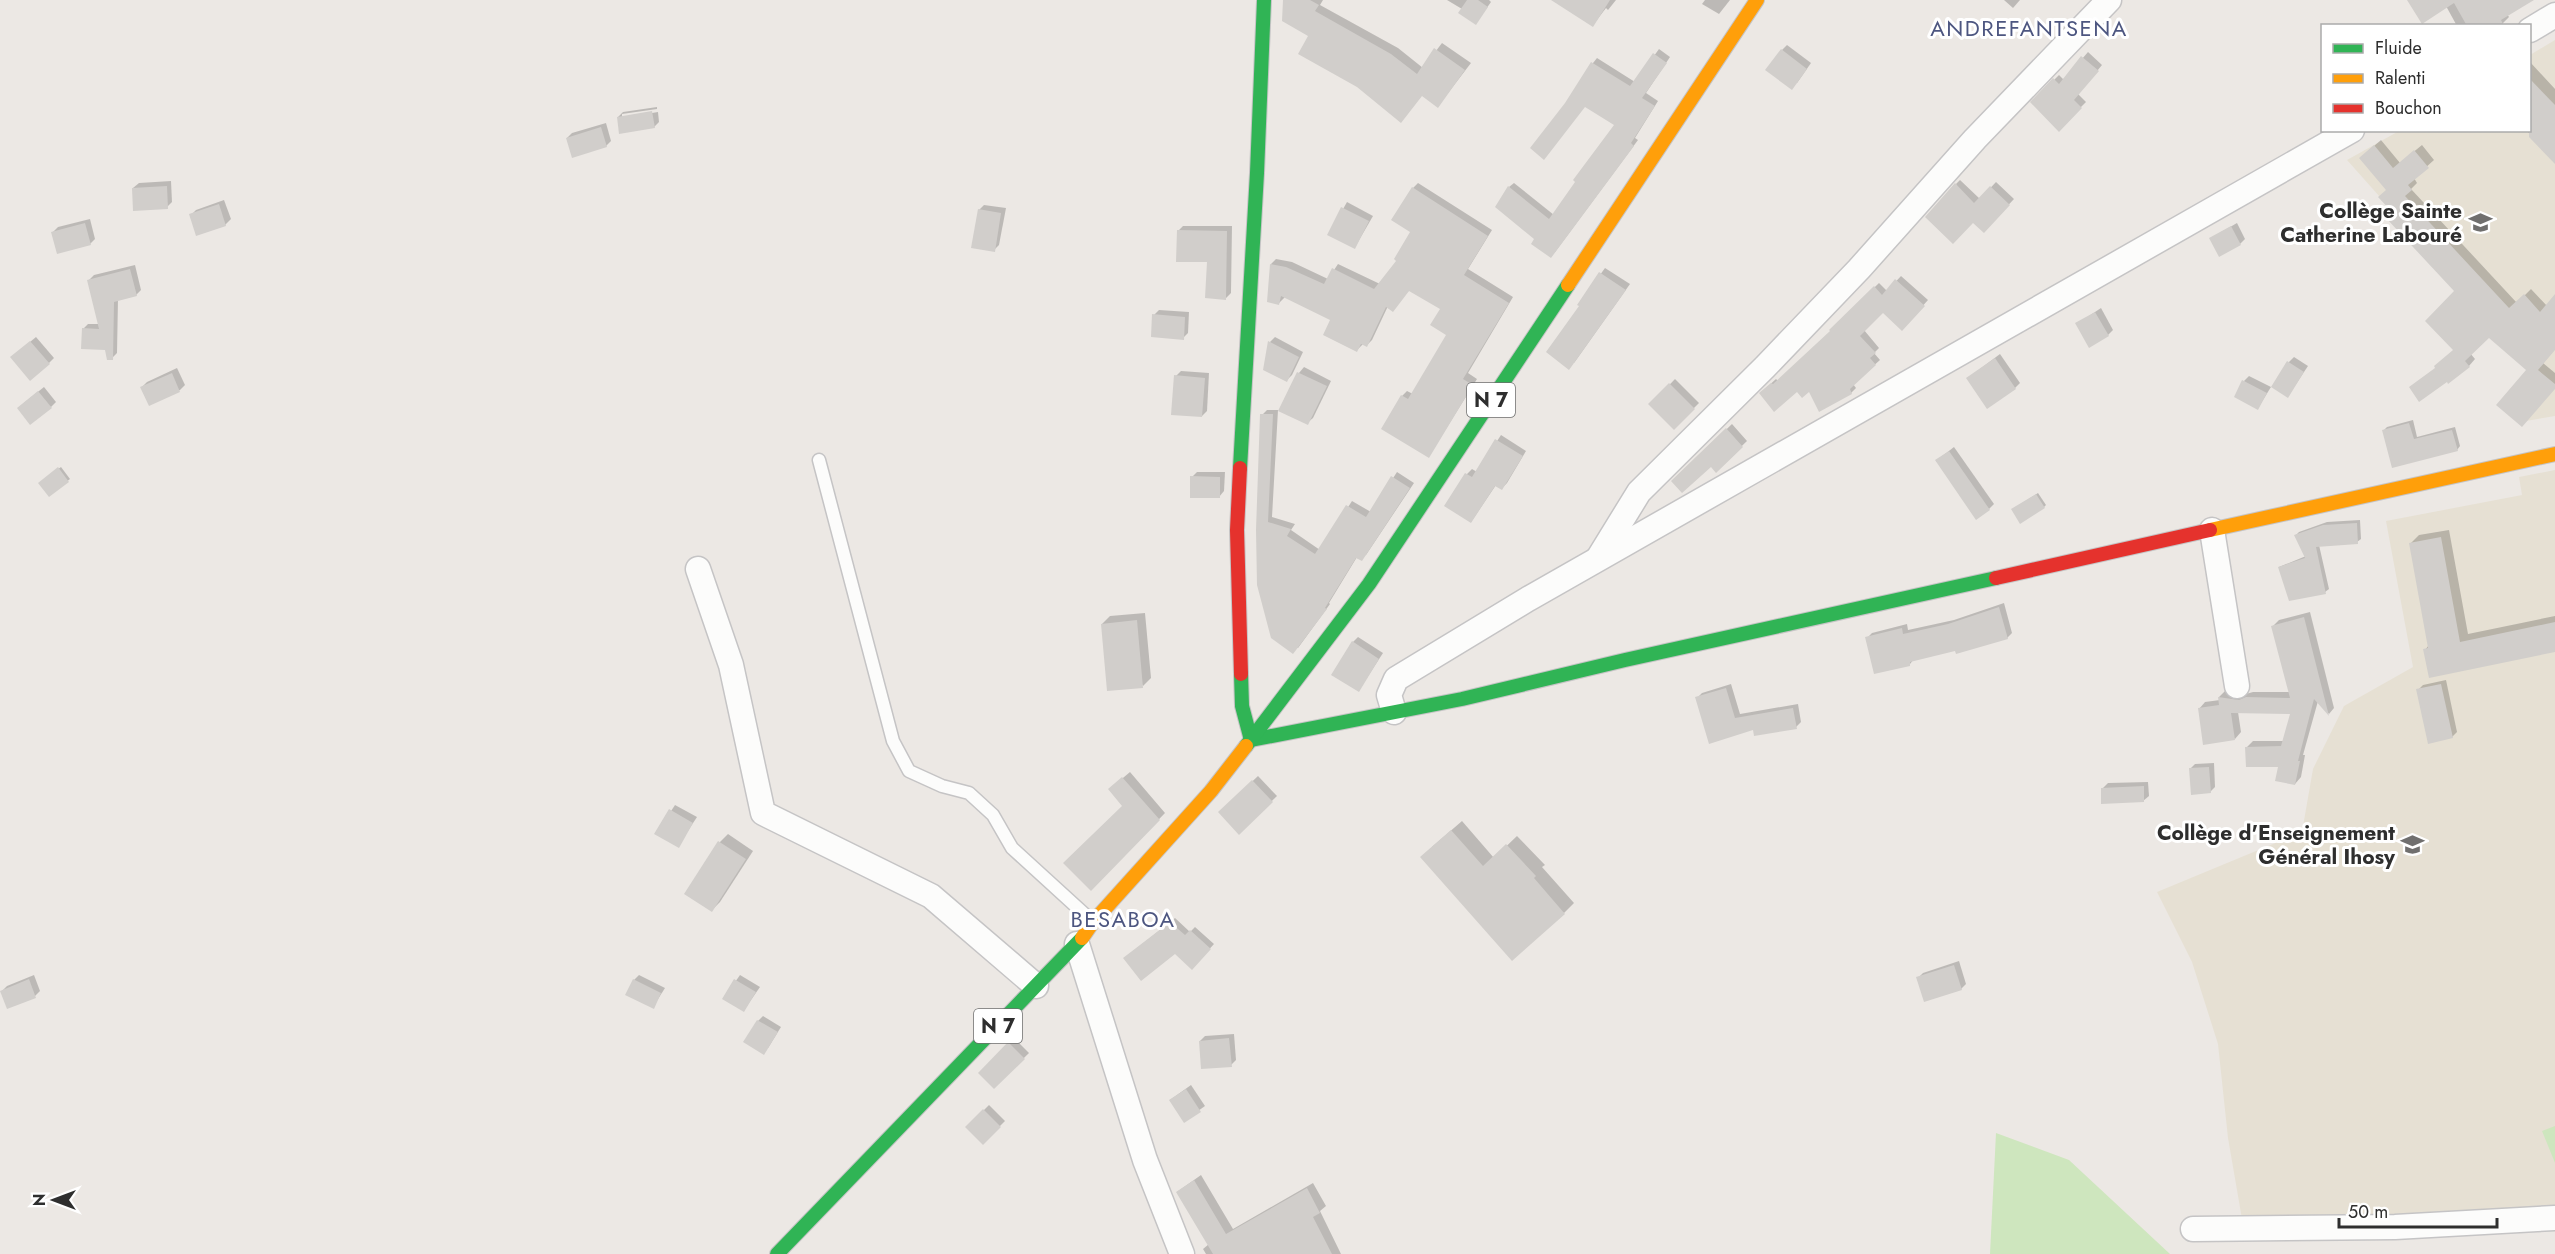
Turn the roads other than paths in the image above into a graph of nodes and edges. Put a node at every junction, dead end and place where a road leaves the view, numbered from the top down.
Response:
1 (1264, 0) edge
2 (1756, 0) edge
3 (2109, 0) edge
4 (2555, 15) edge
5 (2531, 29) edge
6 (2348, 132) edge
7 (2555, 454) edge
8 (819, 460) dead end
9 (2212, 530) junction
10 (1597, 559) junction
11 (698, 569) dead end
12 (2237, 686) dead end
13 (1394, 712) junction
14 (1251, 740) junction
15 (1093, 921) junction
16 (1077, 944) junction
17 (1036, 986) junction
18 (2555, 1218) edge
19 (2193, 1228) dead end
20 (777, 1254) edge
21 (1182, 1254) edge

1 - 14 street
2 - 14 street, N 7
3 - 10 street
4 - 5 street
6 - 10 street
7 - 9 street
8 - 15 lane
9 - 12 street
9 - 13 street
10 - 13 street
11 - 17 street
13 - 14 street
14 - 15 street, N 7
15 - 16 street, N 7
16 - 17 street, N 7
16 - 21 street
17 - 20 street, N 7
18 - 19 street

